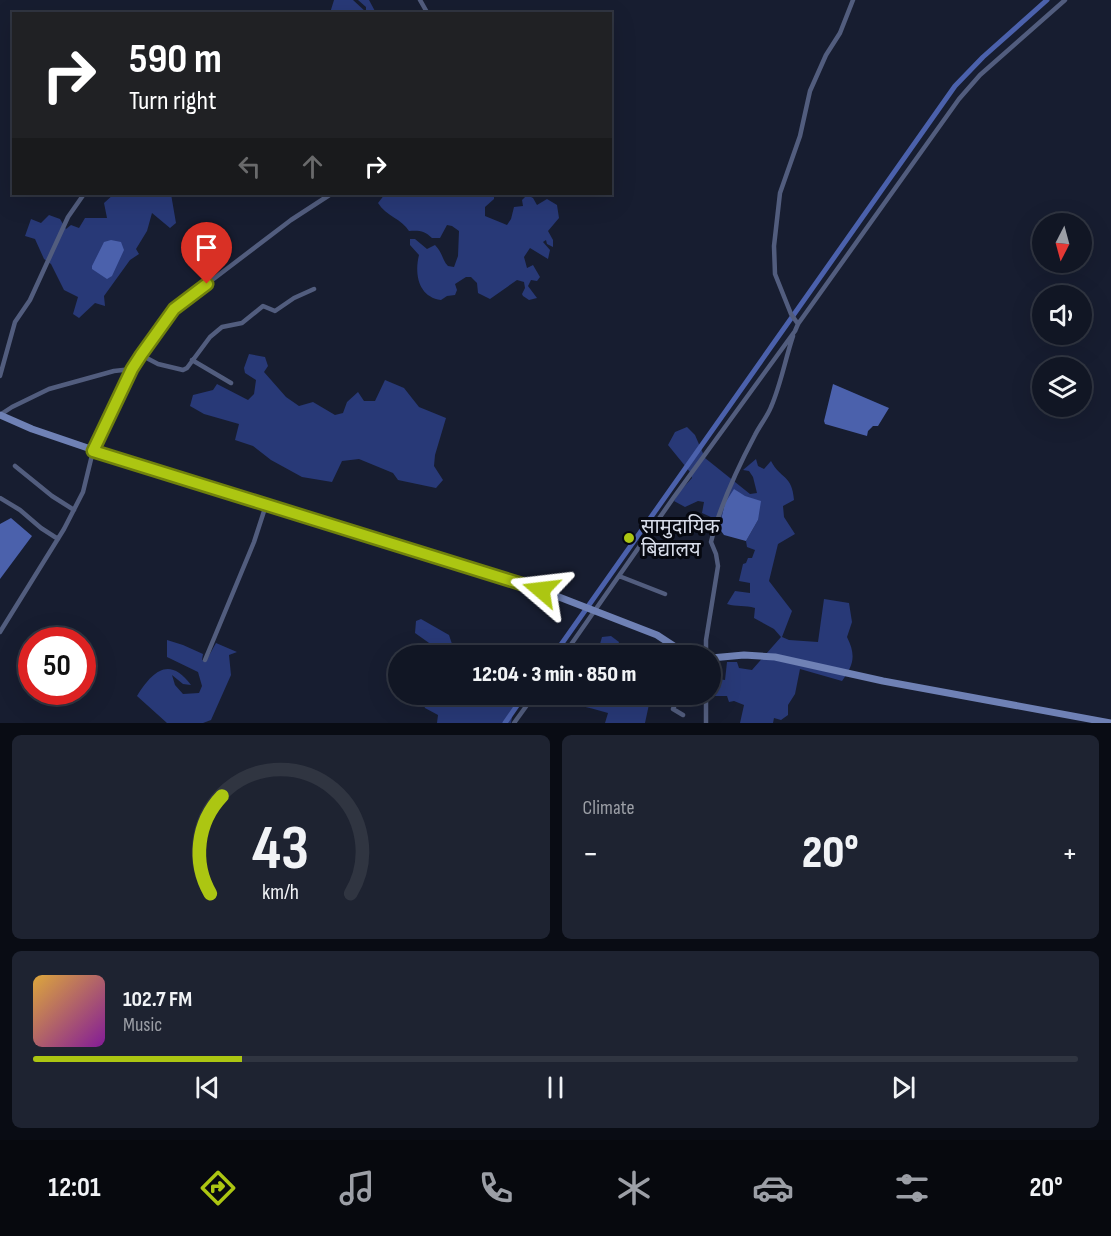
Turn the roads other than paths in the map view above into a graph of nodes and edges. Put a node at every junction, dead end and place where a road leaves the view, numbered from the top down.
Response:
1 (853, 0) edge
2 (1065, 0) edge
3 (83, 195) edge
4 (329, 195) edge
5 (314, 289) dead end
6 (796, 322) junction
7 (795, 331) junction
8 (141, 355) junction
9 (192, 360) junction
10 (132, 369) junction
11 (0, 376) edge
12 (231, 383) dead end
13 (0, 415) edge
14 (93, 451) junction
15 (15, 466) dead end
16 (0, 499) edge
17 (266, 505) junction
18 (74, 510) junction
19 (58, 538) junction
20 (620, 576) junction
21 (665, 594) dead end
22 (593, 612) junction
23 (0, 632) edge
24 (571, 645) edge
25 (672, 645) edge
26 (706, 645) edge
27 (721, 657) edge
28 (205, 660) dead end
29 (527, 705) edge
30 (675, 705) edge
31 (706, 705) edge
32 (683, 715) dead end
33 (514, 723) edge
34 (706, 723) edge
35 (1104, 723) edge
36 (1111, 723) edge

1 - 6 street
2 - 6 street
3 - 11 street
4 - 8 street
5 - 9 street
6 - 7 street
7 - 20 street
7 - 26 street
8 - 9 street
8 - 10 street
9 - 12 street
10 - 13 street
10 - 14 street
13 - 14 main road
14 - 17 main road
14 - 18 street
15 - 18 street
16 - 19 street
17 - 22 main road
17 - 28 street
18 - 19 street
19 - 23 street
20 - 21 street
20 - 22 street
22 - 24 street
22 - 25 main road
27 - 35 main road
29 - 33 street
30 - 32 street
31 - 34 street
35 - 36 main road

